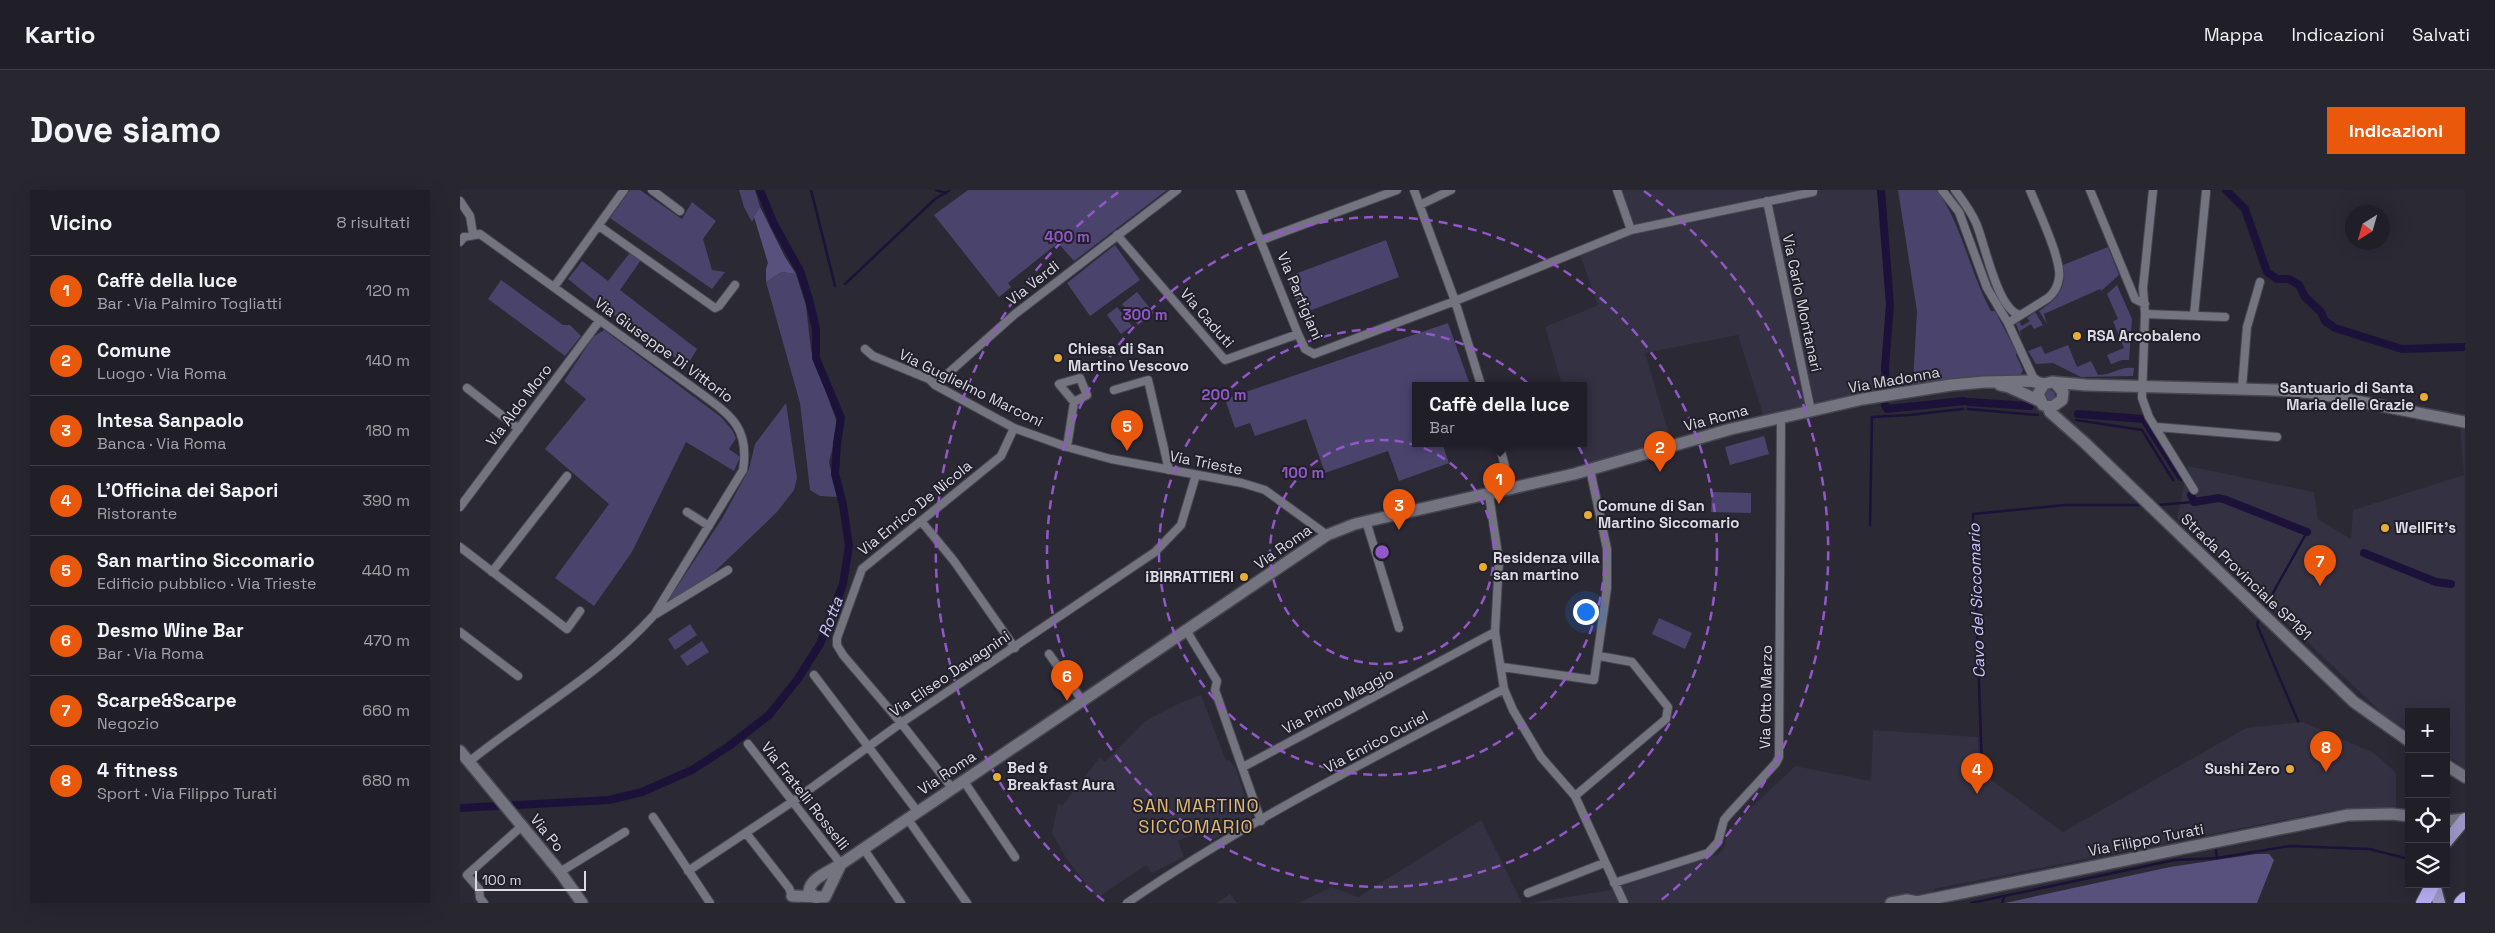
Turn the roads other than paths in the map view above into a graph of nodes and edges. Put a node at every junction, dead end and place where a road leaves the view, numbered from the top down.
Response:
1 (624, 190) edge
2 (652, 190) edge
3 (1177, 190) edge
4 (1240, 190) edge
5 (1397, 190) edge
6 (1414, 190) edge
7 (1450, 190) edge
8 (1618, 190) edge
9 (1942, 190) edge
10 (1955, 190) edge
11 (2030, 190) edge
12 (2090, 190) edge
13 (2153, 190) edge
14 (1813, 191) edge
15 (2206, 192) dead end
16 (460, 201) edge
17 (1767, 202) junction
18 (1420, 205) junction
19 (680, 211) dead end
20 (599, 226) junction
21 (1631, 230) junction
22 (473, 234) junction
23 (1117, 235) junction
24 (1262, 240) junction
25 (460, 242) edge
26 (2260, 282) dead end
27 (735, 285) dead end
28 (554, 287) junction
29 (1455, 301) junction
30 (2005, 302) junction
31 (2145, 304) junction
32 (2002, 313) junction
33 (2145, 314) junction
34 (2020, 315) junction
35 (2194, 316) junction
36 (2225, 317) dead end
37 (600, 320) junction
38 (2008, 323) junction
39 (1298, 334) junction
40 (865, 349) dead end
41 (2029, 368) junction
42 (2021, 381) junction
43 (1481, 382) edge
44 (1984, 382) junction
45 (2044, 384) junction
46 (2056, 384) junction
47 (935, 385) junction
48 (2086, 385) junction
49 (2141, 386) junction
50 (467, 388) dead end
51 (2242, 388) junction
52 (1114, 390) dead end
53 (2062, 400) junction
54 (1074, 402) dead end
55 (2044, 404) junction
56 (1811, 411) junction
57 (1781, 417) junction
58 (2465, 422) edge
59 (2068, 427) junction
60 (2157, 427) junction
61 (1014, 428) junction
62 (519, 429) junction
63 (2277, 437) dead end
64 (1067, 447) junction
65 (1500, 447) edge
66 (1590, 469) junction
67 (1169, 470) junction
68 (1196, 475) junction
69 (567, 476) dead end
70 (1511, 490) junction
71 (2194, 490) dead end
72 (1489, 495) junction
73 (460, 507) edge
74 (687, 512) dead end
75 (922, 521) junction
76 (1366, 521) junction
77 (710, 526) junction
78 (1327, 535) junction
79 (460, 547) edge
80 (728, 570) dead end
81 (492, 572) junction
82 (580, 611) dead end
83 (654, 615) junction
84 (1400, 628) dead end
85 (1186, 630) junction
86 (460, 632) edge
87 (1495, 632) junction
88 (1014, 648) junction
89 (1049, 654) dead end
90 (1599, 656) junction
91 (1502, 667) junction
92 (814, 675) dead end
93 (518, 676) dead end
94 (1504, 689) junction
95 (1082, 700) junction
96 (901, 723) junction
97 (2405, 738) edge
98 (748, 744) dead end
99 (869, 746) junction
100 (460, 750) edge
101 (470, 762) junction
102 (1243, 767) junction
103 (2450, 768) edge
104 (2450, 768) edge
105 (2465, 777) edge
106 (963, 780) junction
107 (2465, 785) edge
108 (952, 788) junction
109 (1574, 796) junction
110 (792, 802) junction
111 (918, 811) junction
112 (2382, 815) junction
113 (2405, 816) edge
114 (653, 817) dead end
115 (907, 818) junction
116 (2464, 819) edge
117 (1261, 821) junction
118 (2450, 821) edge
119 (2405, 822) edge
120 (522, 826) junction
121 (625, 832) dead end
122 (746, 833) junction
123 (2450, 837) edge
124 (863, 848) junction
125 (1015, 857) dead end
126 (1604, 863) junction
127 (841, 864) junction
128 (688, 871) junction
129 (560, 872) junction
130 (820, 878) junction
131 (1614, 883) junction
132 (809, 887) junction
133 (2431, 888) edge
134 (2434, 888) edge
135 (1528, 893) dead end
136 (825, 897) edge
137 (2465, 899) edge
138 (787, 900) edge
139 (1916, 902) edge
140 (484, 903) edge
141 (582, 903) edge
142 (710, 903) edge
143 (901, 903) edge
144 (967, 903) edge
145 (1127, 903) edge
146 (1624, 903) edge
147 (1891, 903) edge
148 (2423, 903) edge
149 (2439, 903) edge
150 (2461, 903) edge

1 - 20 street
2 - 19 street
3 - 23 street, Via Verdi
4 - 24 street, Via Partigiani
5 - 24 street
6 - 18 street
7 - 18 street
8 - 21 street
9 - 32 street
10 - 30 street
11 - 34 street
12 - 31 street
13 - 31 street
14 - 17 street, Via Partigiani
15 - 35 street
16 - 22 street
17 - 21 street, Via Partigiani
17 - 56 street, Via Carlo Montanari
18 - 29 street
20 - 27 street
20 - 28 street
21 - 29 street, Via Partigiani
22 - 25 street
22 - 28 street, Via Giuseppe Di Vittorio
23 - 39 street, Via Caduti
23 - 47 street, Via Verdi
24 - 39 street, Via Partigiani
26 - 51 street
28 - 37 street, Via Giuseppe Di Vittorio
29 - 39 street, Via Partigiani
29 - 43 street
30 - 32 street
30 - 34 street
31 - 33 street
32 - 38 street
33 - 35 street
33 - 49 street
34 - 38 street
35 - 36 street
37 - 62 street, Via Aldo Moro
37 - 77 street, Via Giuseppe Di Vittorio
38 - 41 street
40 - 47 street, Via Guglielmo Marconi
41 - 42 street
41 - 45 street
42 - 44 street
42 - 45 street
44 - 55 street
44 - 56 street, Via Madonna
45 - 46 street
45 - 55 street
46 - 48 street
46 - 53 street
47 - 61 street, Via Guglielmo Marconi
48 - 49 street
48 - 53 street
49 - 51 street
49 - 60 street
50 - 62 street
51 - 58 street
52 - 67 street
53 - 55 street
53 - 59 street, Strada Provinciale SP181
54 - 64 street
55 - 59 street, Strada Provinciale SP181
56 - 57 street, Via Roma
57 - 66 street, Via Roma
57 - 131 street, Via Otto Marzo
59 - 97 street, Strada Provinciale SP181
60 - 63 street
60 - 71 street
61 - 64 street, Via Guglielmo Marconi
61 - 75 street, Via Enrico De Nicola
62 - 73 street, Via Aldo Moro
64 - 67 street, Via Trieste
65 - 70 street
66 - 70 street, Via Roma
66 - 90 street
67 - 68 street, Via Trieste
68 - 78 street, Via Trieste
68 - 88 street, Via Eliseo Davagnini
69 - 81 street
70 - 72 street, Via Roma
72 - 76 street, Via Roma
72 - 87 street
74 - 77 street
75 - 88 street
75 - 96 street, Via Enrico De Nicola
76 - 78 street, Via Roma
76 - 84 street
77 - 83 street, Via Giuseppe Di Vittorio
78 - 85 street, Via Roma
79 - 81 street
80 - 83 street, Via Giuseppe Di Vittorio
81 - 82 street
83 - 101 street, Via Giuseppe Di Vittorio
85 - 95 street, Via Roma
85 - 102 street
86 - 93 street
87 - 91 street
87 - 102 street, Via Primo Maggio
88 - 96 street, Via Eliseo Davagnini
89 - 95 street
90 - 91 street
90 - 109 street
91 - 94 street
92 - 99 street
94 - 109 street
94 - 117 street, Via Enrico Curiel
95 - 106 street, Via Roma
96 - 99 street, Via Eliseo Davagnini
96 - 108 street
98 - 110 street, Via Fratelli Rosselli
99 - 110 street, Via Eliseo Davagnini
99 - 111 street
100 - 101 street, Via Po
101 - 120 street, Via Po
102 - 117 street
103 - 105 street
104 - 107 street
106 - 108 street, Via Roma
106 - 125 street
108 - 111 street, Via Roma
109 - 126 street
110 - 122 street, Via Eliseo Davagnini
110 - 127 street, Via Fratelli Rosselli
111 - 115 street, Via Roma
112 - 113 street, Via Filippo Turati
112 - 119 street, Via Filippo Turati
112 - 139 street, Via Filippo Turati
114 - 128 street
115 - 124 street, Via Roma
115 - 144 street
116 - 118 street
116 - 123 main road
117 - 145 street, Via Enrico Curiel
120 - 129 street, Via Po
120 - 140 street
121 - 129 street
122 - 128 street, Via Eliseo Davagnini
122 - 138 street
124 - 127 street, Via Roma
124 - 143 street
126 - 131 street
126 - 135 street
127 - 130 street, Via Roma
127 - 136 street, Via Roma
128 - 142 street
129 - 141 street, Via Po
130 - 132 street, Via Roma
130 - 136 street
131 - 146 street
132 - 136 street
132 - 138 street
133 - 148 highway
134 - 149 main road
136 - 138 street
137 - 150 highway
139 - 147 street, Via Filippo Turati

